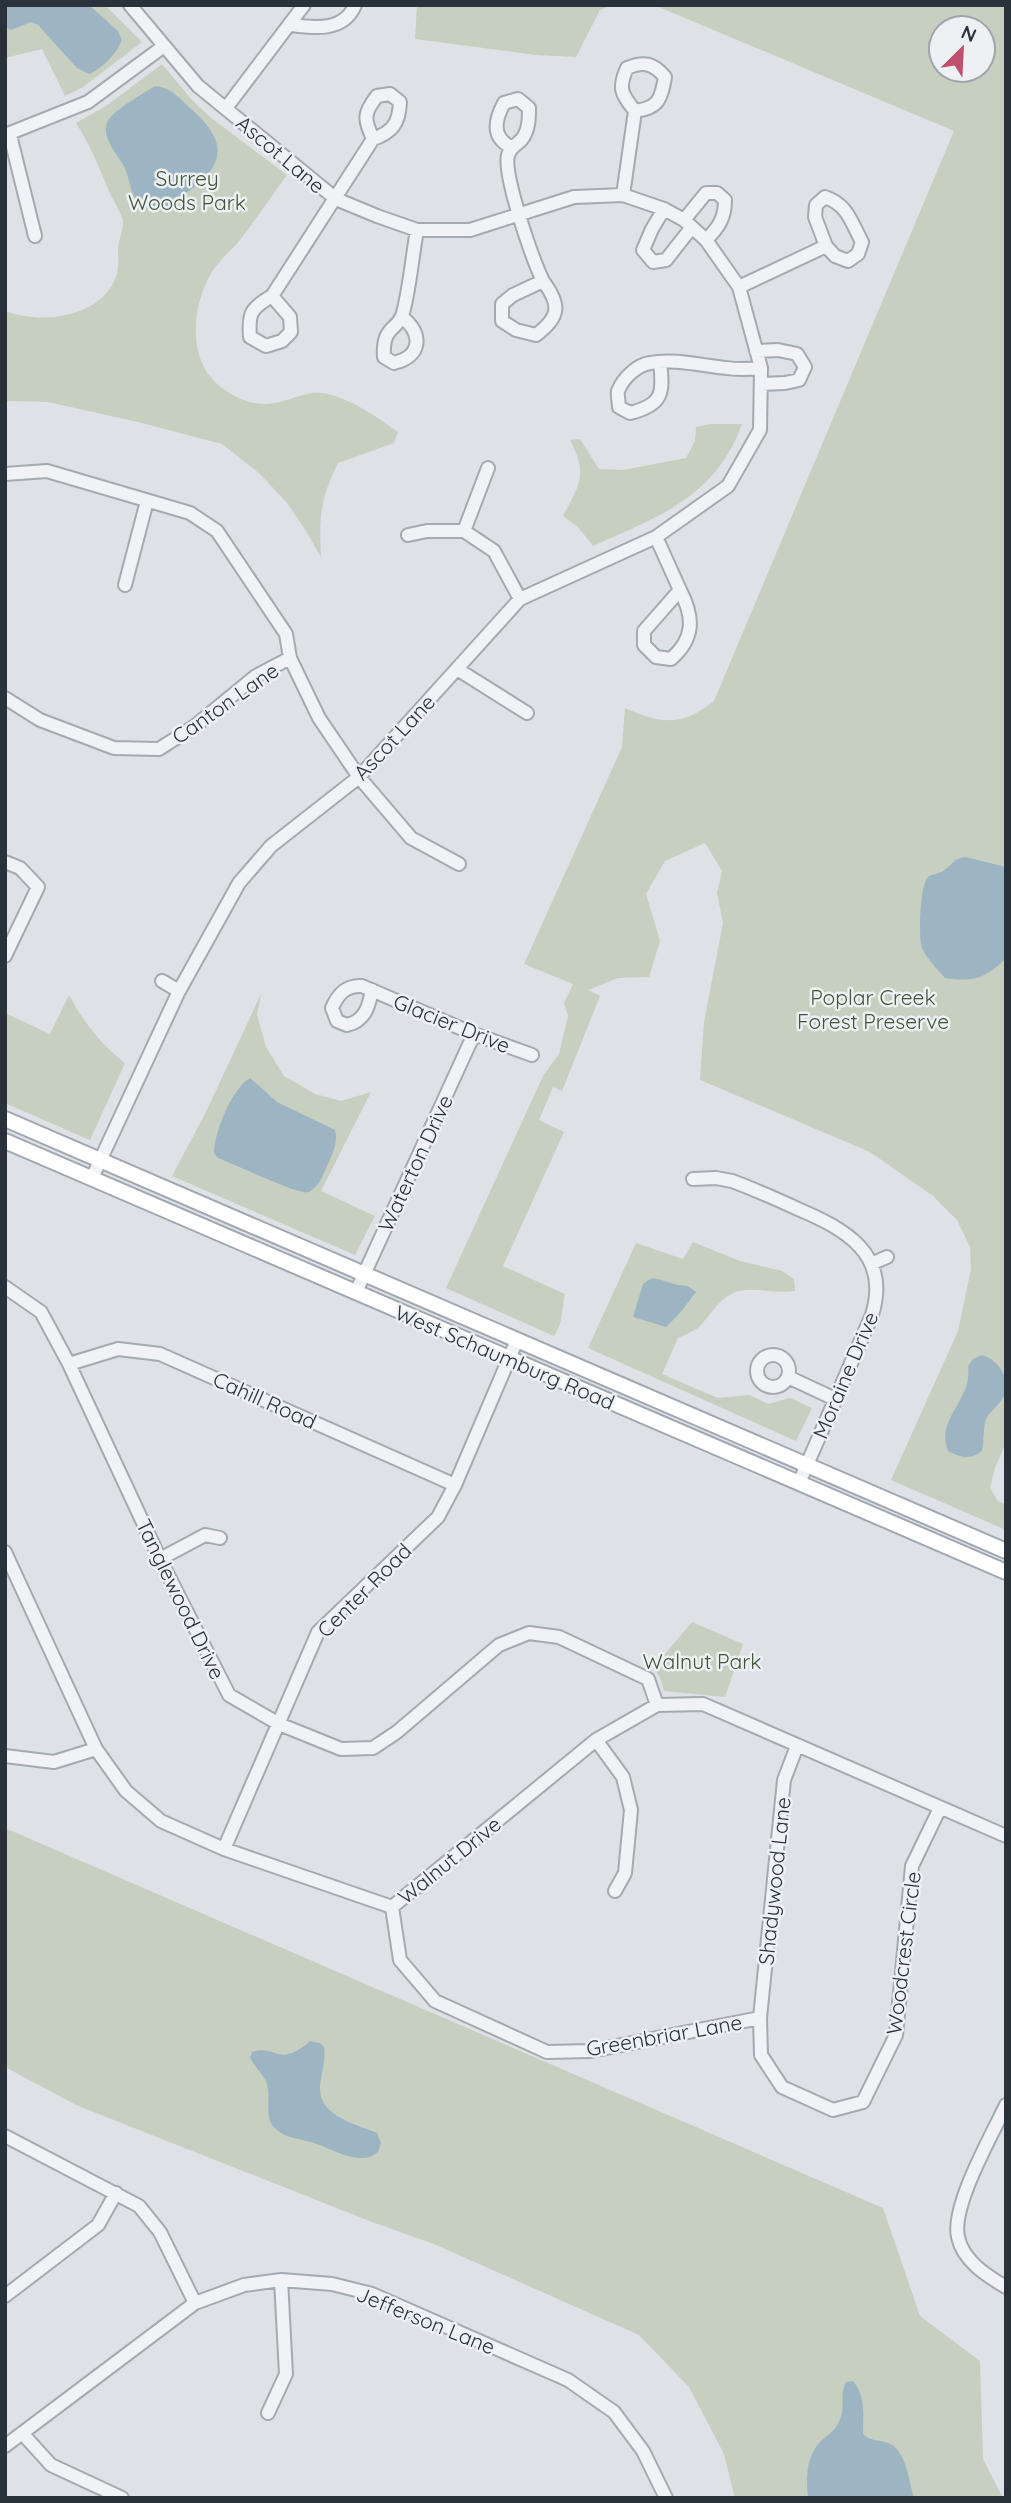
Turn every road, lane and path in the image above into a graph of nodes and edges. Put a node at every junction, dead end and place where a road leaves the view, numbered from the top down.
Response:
1 (130, 5) edge
2 (304, 5) edge
3 (355, 5) edge
4 (291, 25) junction
5 (164, 46) junction
6 (226, 108) junction
7 (635, 111) dead end
8 (8, 135) edge
9 (373, 139) dead end
10 (511, 147) dead end
11 (623, 195) junction
12 (336, 199) junction
13 (664, 209) junction
14 (518, 215) junction
15 (688, 223) junction
16 (417, 230) junction
17 (35, 236) dead end
18 (706, 240) junction
19 (826, 246) junction
20 (543, 281) junction
21 (739, 287) junction
22 (272, 296) dead end
23 (402, 317) dead end
24 (756, 351) junction
25 (660, 363) dead end
26 (761, 368) junction
27 (761, 384) junction
28 (488, 467) dead end
29 (5, 474) edge
30 (147, 501) junction
31 (464, 531) junction
32 (408, 535) dead end
33 (656, 537) junction
34 (125, 585) dead end
35 (680, 590) junction
36 (520, 599) junction
37 (290, 658) junction
38 (457, 669) junction
39 (5, 698) edge
40 (527, 713) dead end
41 (359, 777) junction
42 (5, 862) edge
43 (459, 864) dead end
44 (5, 956) edge
45 (162, 981) dead end
46 (372, 990) dead end
47 (179, 991) junction
48 (474, 1034) junction
49 (532, 1055) dead end
50 (5, 1119) edge
51 (5, 1141) edge
52 (100, 1160) junction
53 (92, 1178) junction
54 (693, 1179) dead end
55 (887, 1257) dead end
56 (872, 1264) junction
57 (364, 1274) junction
58 (5, 1287) edge
59 (356, 1292) junction
60 (517, 1340) junction
61 (509, 1358) junction
62 (69, 1364) junction
63 (788, 1377) dead end
64 (835, 1399) junction
65 (806, 1465) junction
66 (799, 1483) junction
67 (455, 1485) junction
68 (220, 1538) dead end
69 (1006, 1551) edge
70 (5, 1552) edge
71 (160, 1559) junction
72 (1006, 1572) edge
73 (657, 1705) junction
74 (279, 1724) junction
75 (596, 1740) junction
76 (797, 1746) junction
77 (96, 1749) junction
78 (5, 1756) edge
79 (940, 1808) junction
80 (1006, 1836) edge
81 (224, 1849) junction
82 (615, 1891) dead end
83 (392, 1907) junction
84 (760, 2018) junction
85 (1006, 2105) edge
86 (5, 2136) edge
87 (116, 2193) junction
88 (281, 2280) junction
89 (1006, 2287) edge
90 (5, 2296) edge
91 (195, 2303) junction
92 (268, 2413) dead end
93 (22, 2433) junction
94 (5, 2446) edge
95 (122, 2498) edge
96 (666, 2498) edge

1 - 5 street, Ascot Lane
2 - 4 street, Ascot Lane
3 - 4 street
4 - 6 street, Ascot Lane
5 - 6 street, Ascot Lane
5 - 8 street
6 - 12 street, Ascot Lane
7 - 11 street
8 - 17 street
9 - 12 street, Ascot Lane
10 - 14 street
11 - 13 street, Ascot Lane
11 - 14 street, Ascot Lane
12 - 16 street, Ascot Lane
12 - 22 street, Ascot Lane
13 - 15 street, Ascot Lane
13 - 15 street
14 - 16 street, Ascot Lane
14 - 20 street
15 - 18 street, Ascot Lane
15 - 18 street
16 - 23 street
18 - 21 street, Ascot Lane
19 - 19 street
19 - 21 street
20 - 20 street
21 - 24 street, Ascot Lane
24 - 26 street, Ascot Lane
24 - 27 street
25 - 26 street
26 - 27 street, Ascot Lane
27 - 33 street, Ascot Lane
28 - 31 street
29 - 30 street
30 - 34 street
30 - 37 street
31 - 32 street
31 - 36 street
33 - 35 street
33 - 36 street, Ascot Lane
35 - 35 street
36 - 38 street, Ascot Lane
37 - 39 street, Canton Lane
37 - 41 street
38 - 40 street
38 - 41 street, Ascot Lane
41 - 43 street
41 - 47 street, Ascot Lane
42 - 44 street
45 - 47 street
46 - 48 street, Glacier Drive
47 - 52 street, Ascot Lane
48 - 49 street, Glacier Drive
48 - 57 street, Waterton Drive
50 - 52 main road, West Schaumburg Road
51 - 53 main road, West Schaumburg Road
52 - 53 street, Ascot Lane
52 - 57 main road, West Schaumburg Road
53 - 59 main road, West Schaumburg Road
54 - 56 street
55 - 56 street
56 - 64 street, Moraine Drive
57 - 59 street, Waterton Drive
57 - 60 main road, West Schaumburg Road
58 - 62 street, Tanglewood Drive
59 - 61 main road, West Schaumburg Road
60 - 61 street, Center Road
60 - 65 main road, West Schaumburg Road
61 - 66 main road, West Schaumburg Road
61 - 67 street, Center Road
62 - 67 street, Cahill Road
62 - 71 street, Tanglewood Drive
63 - 64 street
64 - 65 street, Moraine Drive
65 - 66 street, Moraine Drive
65 - 69 main road, West Schaumburg Road
66 - 72 main road, West Schaumburg Road
67 - 74 street, Center Road
68 - 71 street
70 - 77 street, Walnut Drive
71 - 74 street, Tanglewood Drive
73 - 74 street, Tanglewood Drive
73 - 75 street, Walnut Drive
73 - 76 street, Walnut Drive
74 - 81 street, Center Road
75 - 82 street
75 - 83 street, Walnut Drive
76 - 79 street, Walnut Drive
76 - 84 street, Shadywood Lane
77 - 78 street
77 - 81 street, Walnut Drive
79 - 80 street, Walnut Drive
79 - 84 street, Woodcrest Circle
81 - 83 street, Walnut Drive
83 - 84 street, Greenbriar Lane
85 - 89 street
86 - 87 street
87 - 90 street
87 - 91 street
88 - 91 street, Jefferson Lane
88 - 92 street
88 - 96 street, Jefferson Lane
91 - 93 street, Jefferson Lane
93 - 94 street, Jefferson Lane
93 - 95 street

